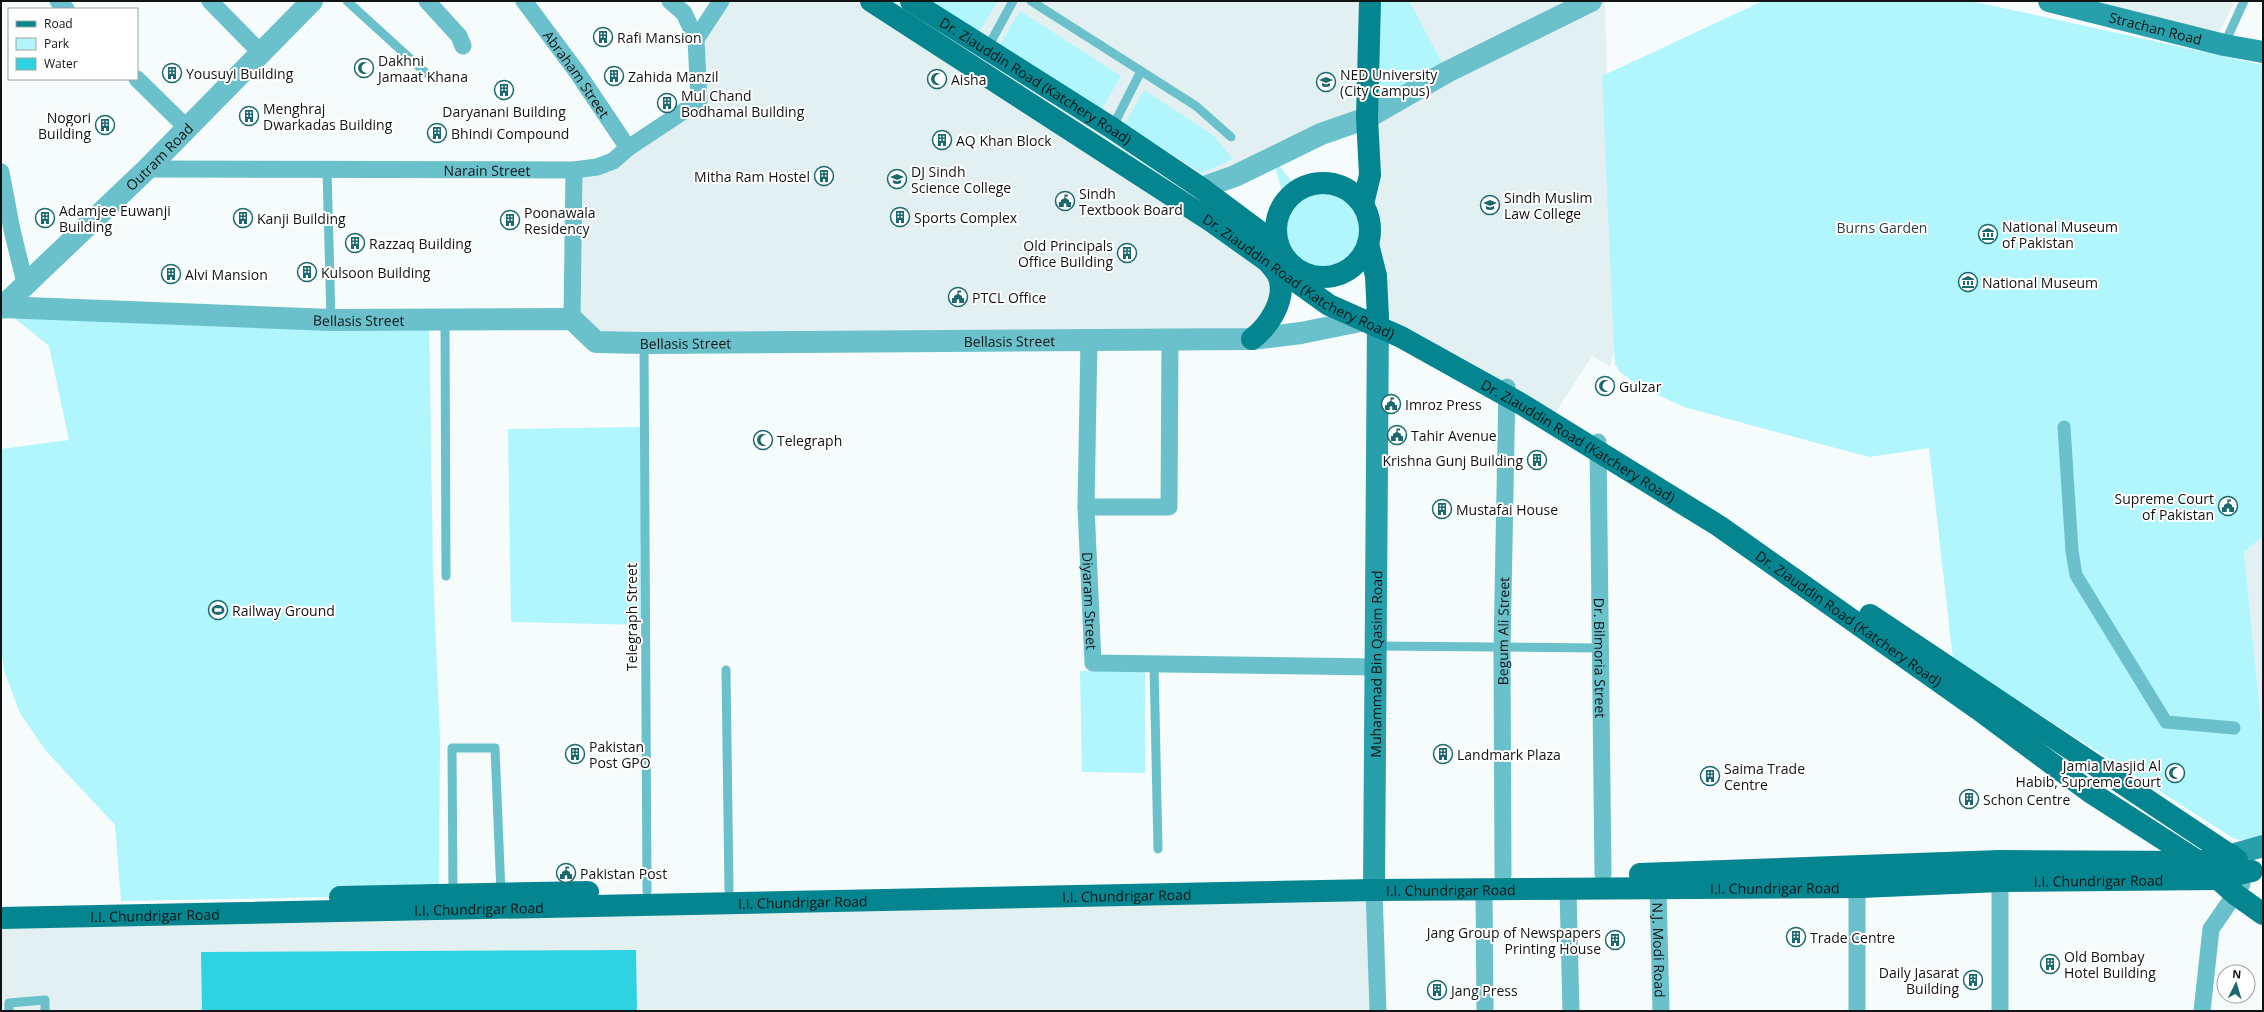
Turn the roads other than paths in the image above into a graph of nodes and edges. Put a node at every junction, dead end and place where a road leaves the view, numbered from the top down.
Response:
1 (210, 1) edge
2 (312, 1) edge
3 (347, 1) edge
4 (427, 1) edge
5 (524, 1) edge
6 (670, 1) edge
7 (721, 1) edge
8 (871, 1) edge
9 (911, 1) edge
10 (1013, 1) edge
11 (1031, 1) edge
12 (1370, 1) edge
13 (1591, 1) edge
14 (2049, 1) edge
15 (2244, 1) edge
16 (696, 39) junction
17 (2224, 45) junction
18 (463, 46) dead end
19 (987, 49) junction
20 (2263, 52) edge
21 (261, 53) junction
22 (1141, 71) junction
23 (426, 73) dead end
24 (138, 80) edge
25 (1367, 118) junction
26 (186, 127) junction
27 (1112, 128) junction
28 (1231, 137) dead end
29 (628, 148) junction
30 (147, 168) junction
31 (327, 169) junction
32 (574, 170) junction
33 (1, 172) edge
34 (1201, 188) junction
35 (1364, 204) junction
36 (1368, 244) junction
37 (1284, 264) junction
38 (25, 283) junction
39 (1, 307) edge
40 (572, 319) junction
41 (331, 320) junction
42 (445, 320) junction
43 (1374, 322) junction
44 (1252, 339) junction
45 (1089, 340) junction
46 (1170, 340) junction
47 (644, 343) junction
48 (1506, 391) junction
49 (2064, 427) dead end
50 (1598, 447) junction
51 (1086, 507) junction
52 (446, 576) dead end
53 (1600, 648) junction
54 (1502, 649) junction
55 (1377, 657) junction
56 (1154, 664) junction
57 (726, 670) dead end
58 (2234, 728) dead end
59 (2263, 846) edge
60 (1158, 849) dead end
61 (2230, 855) junction
62 (2199, 862) junction
63 (2259, 873) edge
64 (1603, 874) junction
65 (1503, 875) junction
66 (2217, 879) junction
67 (2000, 881) junction
68 (1374, 883) junction
69 (1857, 887) junction
70 (1658, 889) junction
71 (728, 890) junction
72 (1484, 890) junction
73 (1568, 890) junction
74 (647, 891) junction
75 (454, 893) junction
76 (501, 893) junction
77 (2235, 894) junction
78 (1, 903) edge
79 (2263, 914) edge
80 (1, 918) edge
81 (6, 1006) edge
82 (45, 1011) edge
83 (1378, 1011) edge
84 (1485, 1011) edge
85 (1571, 1011) edge
86 (1661, 1011) edge
87 (1857, 1011) edge
88 (2000, 1011) edge
89 (2202, 1011) edge

1 - 21 street
2 - 21 street, Outram Road
3 - 23 lane
4 - 18 street
5 - 29 street, Abraham Street
6 - 16 street
7 - 16 street
8 - 37 main road, Dr. Ziauddin Road (Katchery Road)
9 - 19 main road, Dr. Ziauddin Road (Katchery Road)
10 - 19 lane
11 - 22 lane
12 - 25 main road
13 - 25 street
14 - 17 main road, Strachan Road
15 - 17 lane
16 - 29 street, Narain Street
17 - 20 main road, Strachan Road
19 - 27 main road, Dr. Ziauddin Road (Katchery Road)
21 - 26 street, Outram Road
22 - 27 lane
22 - 28 lane
24 - 26 street
25 - 34 street
25 - 35 main road
26 - 30 street, Outram Road
27 - 34 main road, Dr. Ziauddin Road (Katchery Road)
29 - 32 street, Narain Street
30 - 31 street, Narain Street
30 - 38 street, Outram Road
31 - 32 street, Narain Street
31 - 41 lane
32 - 40 street
33 - 38 street
34 - 37 main road, Dr. Ziauddin Road (Katchery Road)
35 - 36 main road
35 - 37 main road
36 - 37 main road
36 - 43 main road
37 - 43 main road, Dr. Ziauddin Road (Katchery Road)
37 - 44 main road
38 - 39 street, Outram Road
39 - 41 street, Bellasis Street
40 - 42 street, Bellasis Street
40 - 47 street, Bellasis Street
41 - 42 street, Bellasis Street
42 - 52 lane
43 - 44 street, Bellasis Street
43 - 48 main road, Dr. Ziauddin Road (Katchery Road)
43 - 55 main road, Muhammad Bin Qasim Road
44 - 46 street, Bellasis Street
45 - 46 street, Bellasis Street
45 - 47 street, Bellasis Street
45 - 51 street
46 - 51 street
47 - 74 lane, Telegraph Street
48 - 50 main road, Dr. Ziauddin Road (Katchery Road)
48 - 54 street, Begum Ali Street
49 - 58 street
50 - 53 street, Dr. Bilmoria Street
50 - 61 main road, Dr. Ziauddin Road (Katchery Road)
50 - 62 main road, Dr. Ziauddin Road (Katchery Road)
51 - 56 street, Diyaram Street
53 - 54 lane
53 - 64 street, Dr. Bilmoria Street
54 - 55 lane
54 - 65 street, Begum Ali Street
55 - 56 street, Diyaram Street
55 - 68 main road, Muhammad Bin Qasim Road
56 - 60 lane
57 - 71 lane
59 - 61 main road
61 - 62 main road, I.I. Chundrigar Road
61 - 63 main road, Dr. Ziauddin Road (Katchery Road)
62 - 64 main road, I.I. Chundrigar Road
62 - 66 main road, Dr. Ziauddin Road (Katchery Road)
63 - 66 main road, I.I. Chundrigar Road
63 - 77 street
64 - 65 main road, I.I. Chundrigar Road
65 - 68 main road, I.I. Chundrigar Road
66 - 67 main road, I.I. Chundrigar Road
66 - 77 main road, Dr. Ziauddin Road (Katchery Road)
67 - 69 main road, I.I. Chundrigar Road
67 - 88 street
68 - 71 main road, I.I. Chundrigar Road
68 - 72 main road, I.I. Chundrigar Road
68 - 80 main road, I.I. Chundrigar Road
68 - 83 street, Muhammad Bin Qasim Road
69 - 70 main road, I.I. Chundrigar Road
69 - 87 street
70 - 73 main road, I.I. Chundrigar Road
70 - 86 street, N.J. Modi Road
71 - 74 main road, I.I. Chundrigar Road
72 - 73 main road, I.I. Chundrigar Road
72 - 84 street
73 - 85 street
74 - 76 main road, I.I. Chundrigar Road
75 - 76 main road, I.I. Chundrigar Road
75 - 76 lane
75 - 78 main road, I.I. Chundrigar Road
77 - 79 main road, Dr. Ziauddin Road (Katchery Road)
77 - 89 street
81 - 82 lane

